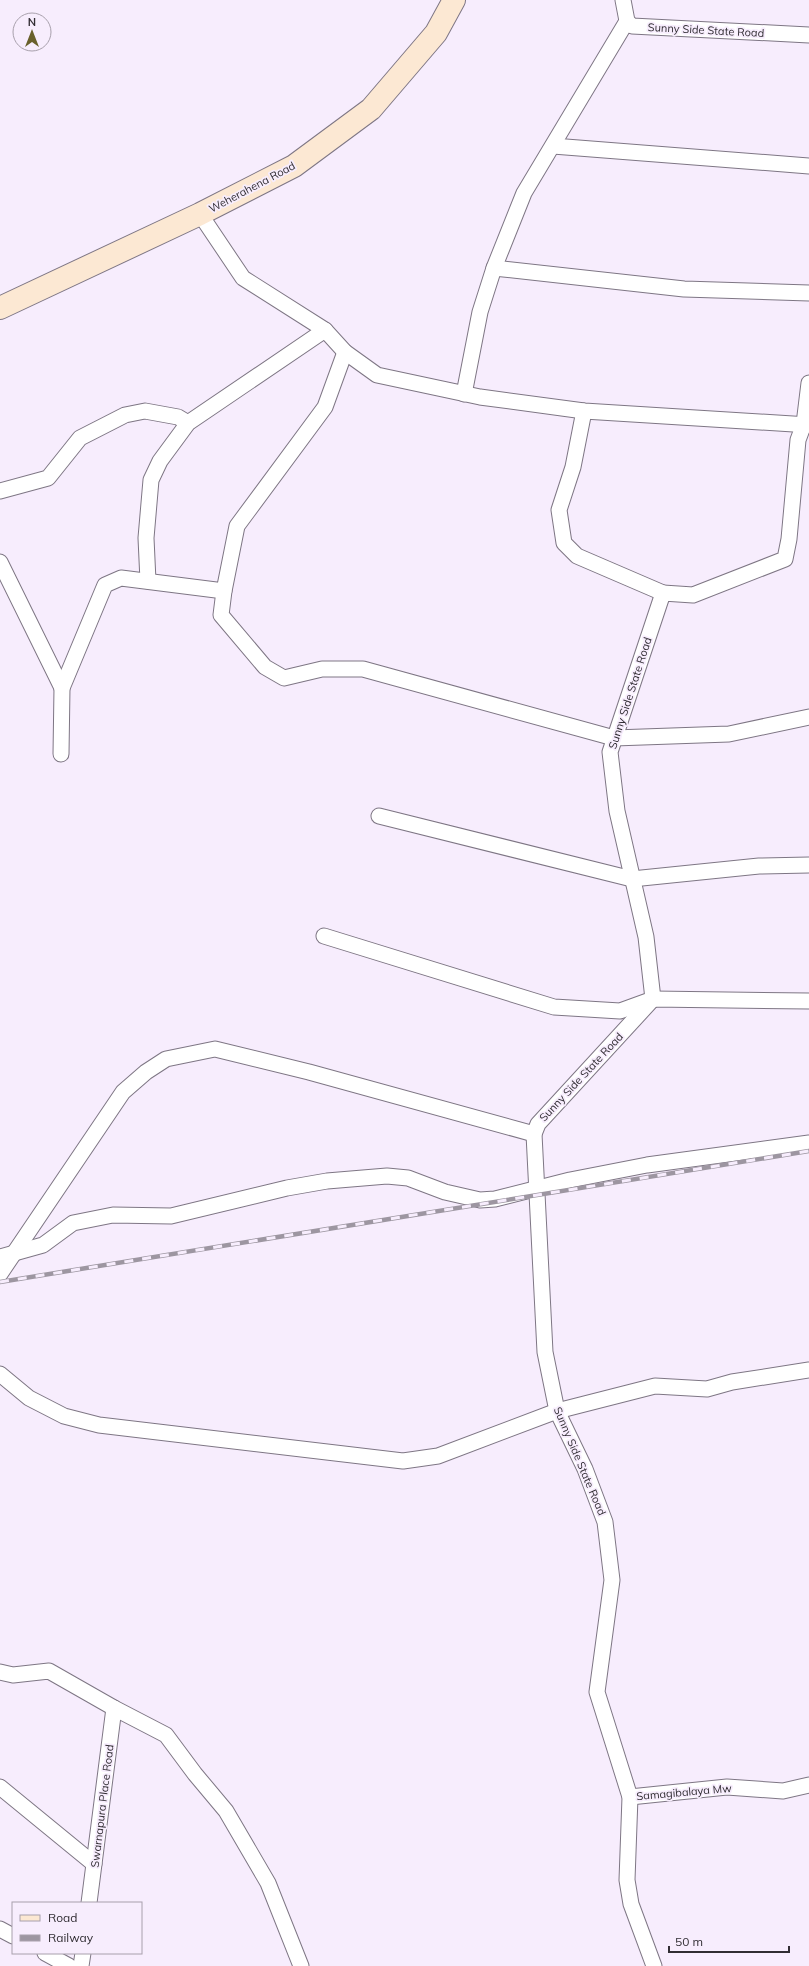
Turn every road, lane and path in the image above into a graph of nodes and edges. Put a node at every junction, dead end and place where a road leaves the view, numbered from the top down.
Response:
1 (454, 0) edge
2 (623, 0) edge
3 (628, 22) junction
4 (809, 35) edge
5 (553, 146) junction
6 (809, 166) edge
7 (200, 214) junction
8 (494, 268) junction
9 (809, 293) edge
10 (0, 308) edge
11 (325, 330) junction
12 (345, 352) junction
13 (809, 383) edge
14 (464, 394) junction
15 (584, 411) junction
16 (188, 423) junction
17 (807, 424) edge
18 (0, 491) edge
19 (0, 562) edge
20 (148, 581) junction
21 (224, 591) junction
22 (663, 593) junction
23 (62, 688) junction
24 (809, 717) edge
25 (614, 738) junction
26 (61, 754) dead end
27 (379, 816) dead end
28 (809, 865) edge
29 (632, 879) junction
30 (324, 936) dead end
31 (653, 999) junction
32 (809, 1001) edge
33 (534, 1134) junction
34 (809, 1143) edge
35 (536, 1189) junction
36 (7, 1255) edge
37 (0, 1274) edge
38 (809, 1370) edge
39 (0, 1374) edge
40 (557, 1411) junction
41 (0, 1672) edge
42 (114, 1708) junction
43 (809, 1786) edge
44 (0, 1787) edge
45 (630, 1797) junction
46 (94, 1864) junction
47 (89, 1902) edge
48 (0, 1929) edge
49 (12, 1935) edge
50 (47, 1954) edge
51 (83, 1954) edge
52 (69, 1966) edge
53 (81, 1966) edge
54 (301, 1966) edge
55 (654, 1966) edge

1 - 7 main road, Weherahena Road
2 - 3 street
3 - 4 street, Sunny Side State Road
3 - 5 street
5 - 6 street
5 - 8 street
7 - 10 main road, Weherahena Road
7 - 11 street
8 - 9 street
8 - 14 street
11 - 12 street
11 - 16 street
12 - 14 street
12 - 21 street
13 - 17 street
14 - 15 street
15 - 17 street
15 - 22 street
16 - 18 street
16 - 20 street
17 - 22 street
19 - 23 street
20 - 21 street
20 - 23 street
21 - 25 street
22 - 25 street, Sunny Side State Road
23 - 26 street
24 - 25 street
25 - 29 street, Sunny Side State Road
27 - 29 street
28 - 29 street
29 - 31 street, Sunny Side State Road
30 - 31 street
31 - 32 street
31 - 33 street, Sunny Side State Road
33 - 35 street, Sunny Side State Road
33 - 36 street
34 - 35 street
35 - 36 street
35 - 40 street, Sunny Side State Road
36 - 37 street
38 - 40 street
39 - 40 street
40 - 45 street, Sunny Side State Road
41 - 42 street
42 - 46 street, Swarnapura Place Road
42 - 54 street
43 - 45 street, Samagibalaya Mw
44 - 46 street
45 - 55 street, Sunny Side State Road
46 - 47 street, Swarnapura Place Road
48 - 49 street
50 - 52 street
51 - 53 street

